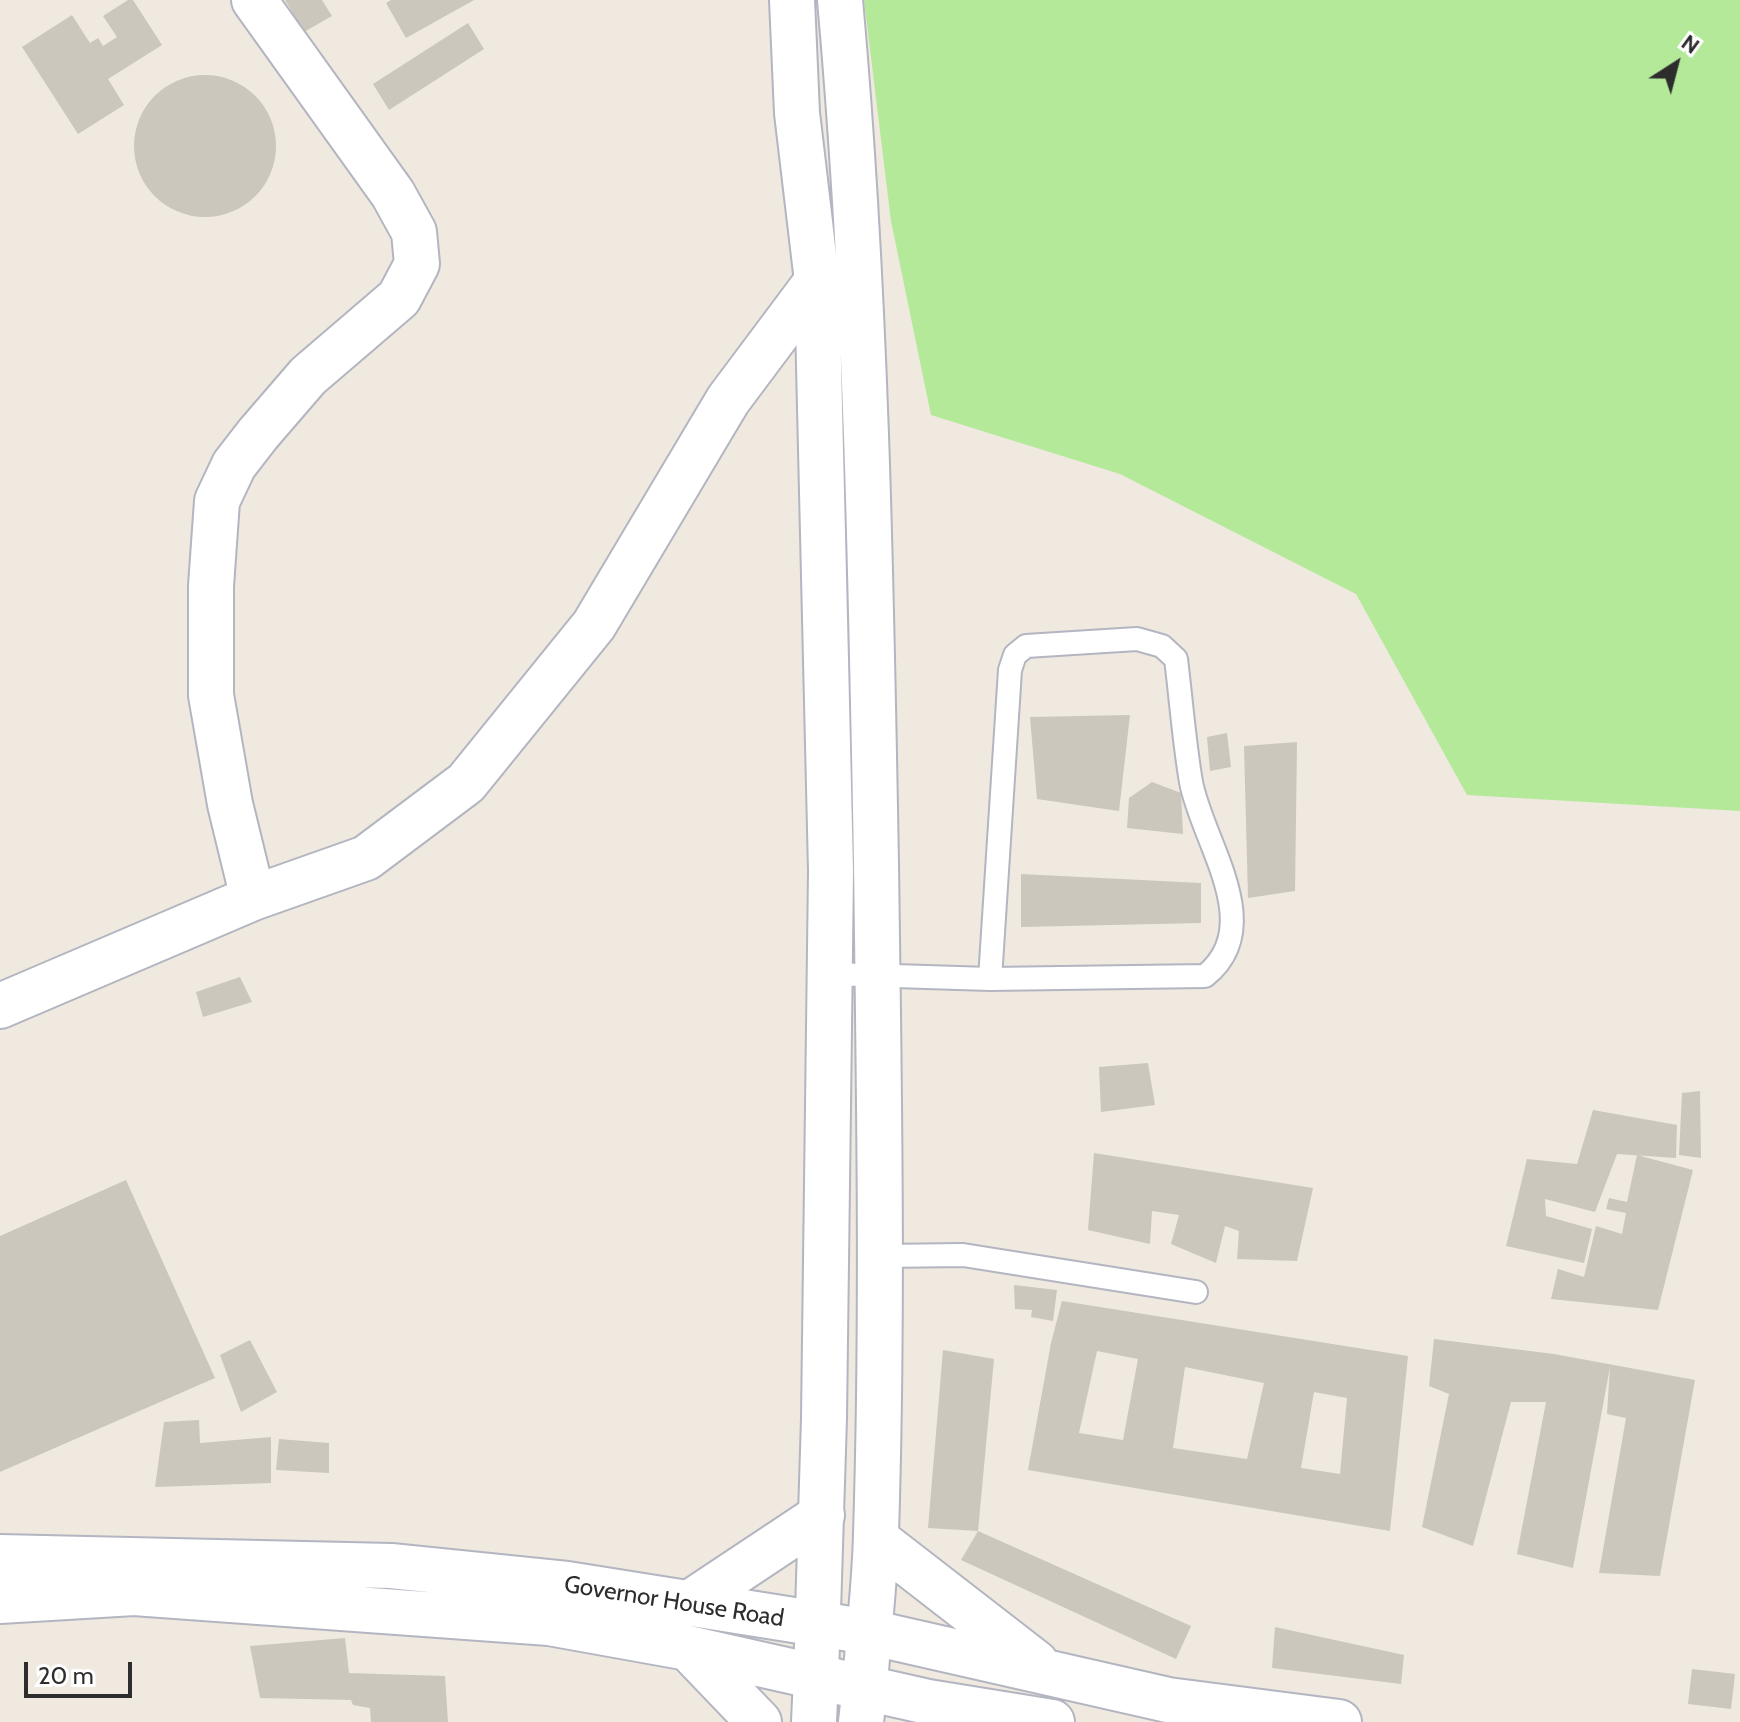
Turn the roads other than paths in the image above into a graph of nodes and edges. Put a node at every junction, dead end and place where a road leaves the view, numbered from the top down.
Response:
1 (254, 0) edge
2 (792, 0) edge
3 (840, 0) edge
4 (817, 281) junction
5 (253, 898) junction
6 (830, 974) junction
7 (877, 978) junction
8 (990, 979) junction
9 (0, 1006) edge
10 (881, 1256) junction
11 (1196, 1292) dead end
12 (822, 1515) junction
13 (876, 1539) junction
14 (0, 1557) edge
15 (0, 1601) edge
16 (691, 1602) junction
17 (820, 1625) junction
18 (869, 1632) junction
19 (688, 1648) junction
20 (1048, 1672) junction
21 (816, 1676) junction
22 (863, 1704) edge
23 (759, 1722) edge
24 (814, 1722) edge
25 (1052, 1722) edge
26 (1339, 1722) edge

1 - 5 street
2 - 4 street
3 - 7 street
4 - 5 street
4 - 6 street
5 - 9 street
6 - 7 lane
6 - 12 street
7 - 8 lane
7 - 10 street
8 - 8 lane
10 - 11 lane
10 - 13 street
12 - 16 street
12 - 17 street
13 - 18 street
13 - 20 street
14 - 16 street, Governor House Road
15 - 19 street, Governor House Road
16 - 17 street, Governor House Road
17 - 18 street, Governor House Road
17 - 21 street
18 - 20 street, Governor House Road
18 - 22 street
19 - 21 street, Governor House Road
19 - 23 street
20 - 26 street, Governor House Road
21 - 22 street, Governor House Road
21 - 24 street
22 - 25 street, Governor House Road

